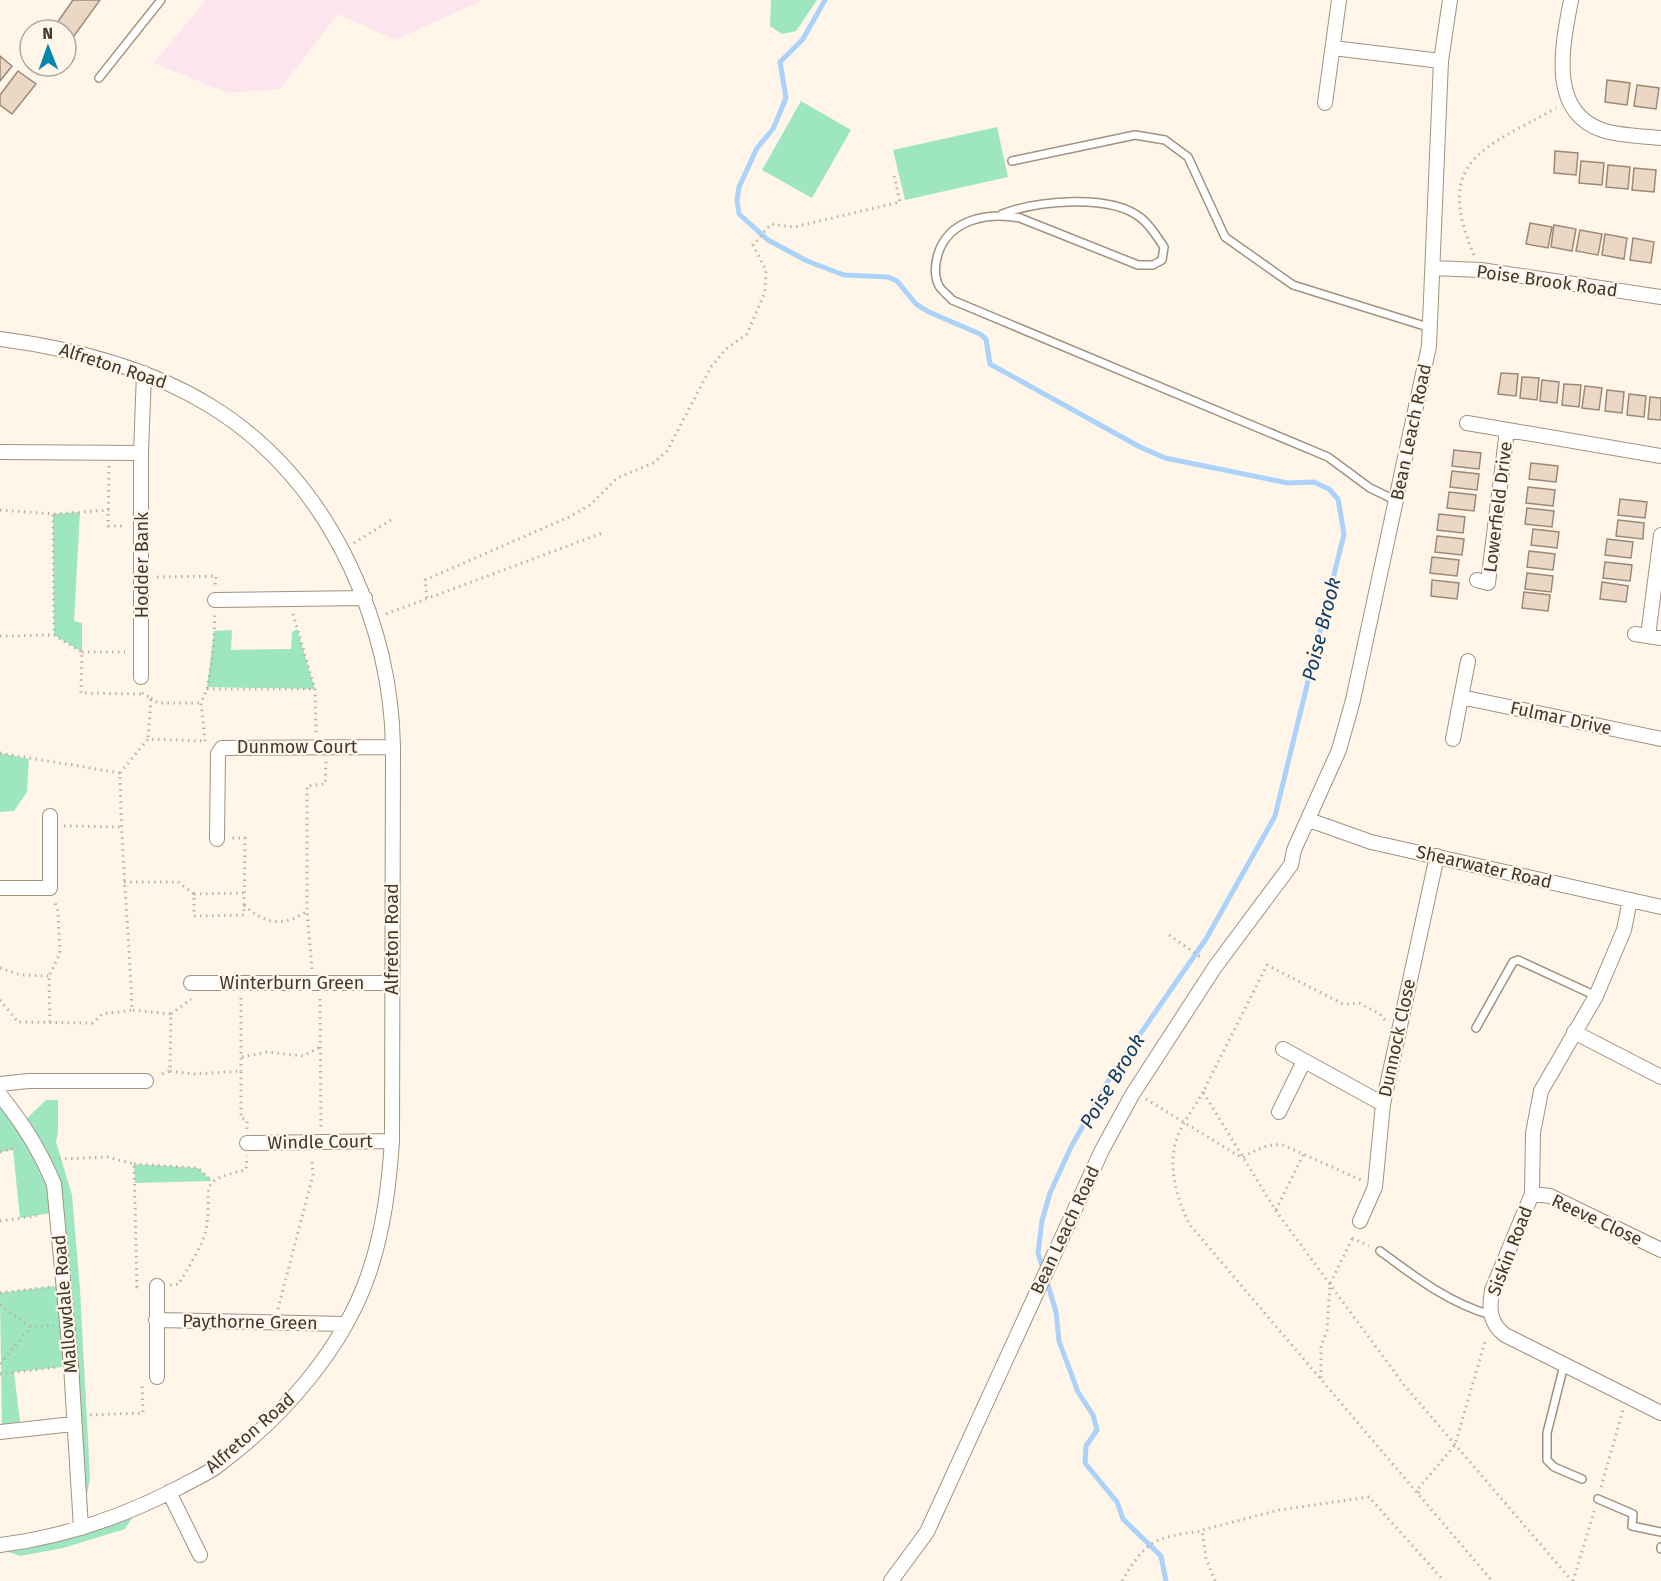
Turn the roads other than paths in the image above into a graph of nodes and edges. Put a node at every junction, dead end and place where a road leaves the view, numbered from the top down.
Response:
1 (161, 0) edge
2 (1339, 0) edge
3 (1450, 0) edge
4 (1571, 0) edge
5 (1333, 48) junction
6 (1442, 61) junction
7 (99, 78) dead end
8 (1325, 103) dead end
9 (1661, 138) edge
10 (1012, 161) dead end
11 (1002, 214) junction
12 (1433, 268) junction
13 (1661, 297) edge
14 (1431, 328) junction
15 (0, 339) edge
16 (144, 373) junction
17 (1467, 423) dead end
18 (1507, 430) junction
19 (0, 452) edge
20 (141, 453) junction
21 (1661, 456) edge
22 (1397, 501) junction
23 (1661, 535) edge
24 (1488, 583) dead end
25 (365, 598) junction
26 (215, 600) road end
27 (1648, 636) edge
28 (1468, 661) dead end
29 (141, 677) road end
30 (1461, 697) junction
31 (1454, 739) dead end
32 (1661, 740) edge
33 (393, 747) junction
34 (50, 820) road end
35 (1309, 820) junction
36 (217, 839) road end
37 (1437, 855) junction
38 (0, 888) edge
39 (1630, 900) junction
40 (1661, 907) edge
41 (191, 983) road end
42 (392, 983) junction
43 (1596, 996) junction
44 (1476, 1028) dead end
45 (1574, 1032) junction
46 (1283, 1049) dead end
47 (1304, 1061) junction
48 (1661, 1077) edge
49 (146, 1081) road end
50 (0, 1084) edge
51 (0, 1095) edge
52 (1383, 1104) junction
53 (1279, 1112) dead end
54 (392, 1141) junction
55 (248, 1143) road end
56 (1532, 1194) junction
57 (1360, 1221) road end
58 (1661, 1250) edge
59 (1380, 1251) road end
60 (157, 1286) road end
61 (1491, 1317) junction
62 (156, 1320) junction
63 (345, 1324) junction
64 (1564, 1365) junction
65 (157, 1377) road end
66 (1661, 1413) edge
67 (73, 1420) junction
68 (0, 1432) edge
69 (1582, 1479) dead end
70 (170, 1492) junction
71 (1598, 1499) dead end
72 (81, 1528) junction
73 (1661, 1532) edge
74 (0, 1545) edge
75 (201, 1555) dead end
76 (891, 1581) edge

1 - 7 lane
2 - 5 street
3 - 6 street, Bean Leach Road
4 - 9 street
5 - 6 street
5 - 8 street
6 - 12 street, Bean Leach Road
10 - 14 lane
11 - 11 lane
11 - 22 lane
12 - 13 street, Poise Brook Road
12 - 14 street, Bean Leach Road
14 - 22 street, Bean Leach Road
15 - 16 street, Alfreton Road
16 - 20 street, Hodder Bank
16 - 25 street, Alfreton Road
17 - 18 street, Lowerfield Drive
18 - 21 street, Lowerfield Drive
18 - 24 street, Lowerfield Drive
19 - 20 street
20 - 29 street, Hodder Bank
22 - 35 street, Bean Leach Road
23 - 27 street
25 - 26 street
25 - 33 street, Alfreton Road
28 - 30 street
30 - 31 street
30 - 32 street, Fulmar Drive
33 - 36 street, Dunmow Court
33 - 42 street, Alfreton Road
34 - 38 street
35 - 37 street, Shearwater Road
35 - 76 street, Bean Leach Road
37 - 39 street, Shearwater Road
37 - 52 street, Dunnock Close
39 - 40 street, Shearwater Road
39 - 43 street, Siskin Road
41 - 42 street, Winterburn Green
42 - 54 street, Alfreton Road
43 - 44 lane
43 - 45 street, Siskin Road
45 - 48 street
45 - 56 street, Siskin Road
46 - 47 street
47 - 52 street
47 - 53 street
49 - 50 street
51 - 67 street, Mallowdale Road
52 - 57 street, Dunnock Close
54 - 55 street, Windle Court
54 - 63 street, Alfreton Road
56 - 58 street, Reeve Close
56 - 61 street, Siskin Road
59 - 61 lane
60 - 62 street, Paythorne Green
61 - 64 street, Siskin Road
62 - 63 street, Paythorne Green
62 - 65 street, Paythorne Green
63 - 70 street, Alfreton Road
64 - 66 street, Siskin Road
64 - 69 lane
67 - 68 street
67 - 72 street, Mallowdale Road
70 - 72 street, Alfreton Road
70 - 75 street
71 - 73 lane
72 - 74 street, Alfreton Road

